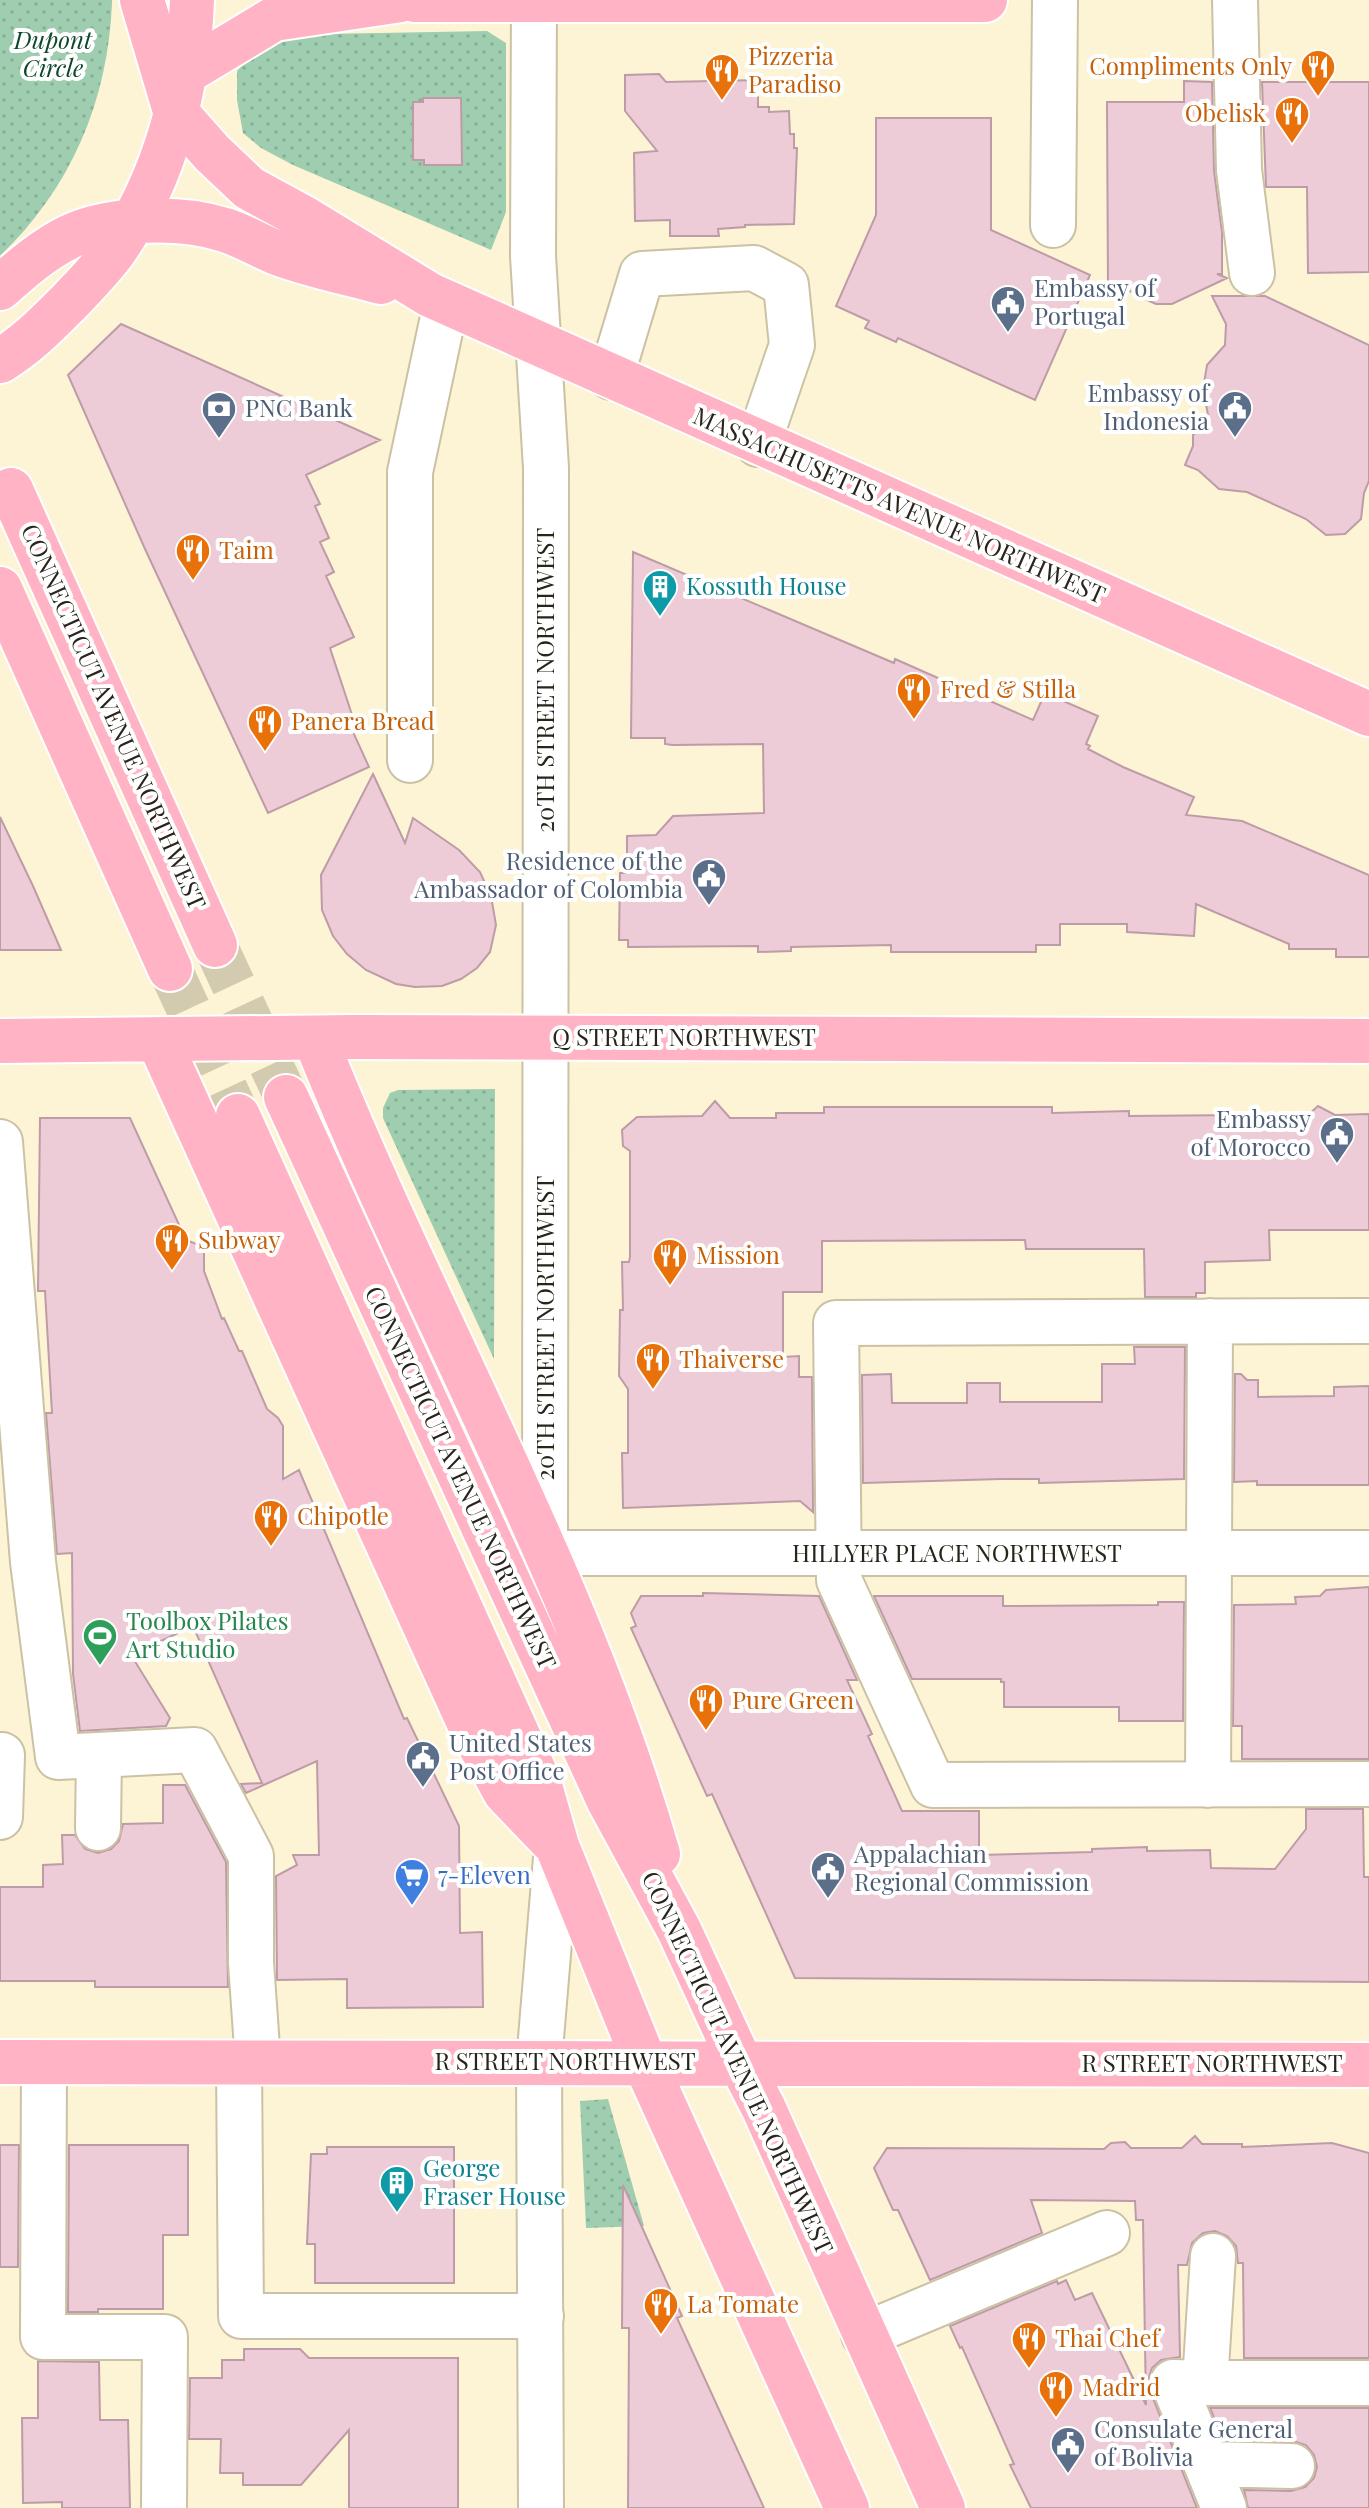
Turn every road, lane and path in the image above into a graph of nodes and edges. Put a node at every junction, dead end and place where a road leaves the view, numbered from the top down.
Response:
1 (142, 0) edge
2 (192, 0) edge
3 (401, 0) edge
4 (414, 0) edge
5 (534, 0) edge
6 (985, 0) edge
7 (1055, 0) edge
8 (1235, 0) edge
9 (180, 92) junction
10 (132, 223) junction
11 (1053, 225) dead end
12 (1252, 273) dead end
13 (0, 288) edge
14 (438, 299) junction
15 (539, 346) junction
16 (0, 361) edge
17 (611, 377) junction
18 (758, 444) junction
19 (11, 490) dead end
20 (0, 589) edge
21 (1369, 714) edge
22 (410, 760) dead end
23 (215, 945) tunnel mouth
24 (170, 969) tunnel mouth
25 (315, 1038) junction
26 (546, 1038) junction
27 (0, 1041) edge
28 (159, 1041) junction
29 (1369, 1041) edge
30 (286, 1097) tunnel mouth
31 (238, 1116) tunnel mouth
32 (0, 1142) edge
33 (1210, 1321) junction
34 (1369, 1321) edge
35 (545, 1553) junction
36 (1209, 1553) junction
37 (1369, 1553) edge
38 (839, 1554) junction
39 (1, 1755) edge
40 (79, 1756) junction
41 (1369, 1784) edge
42 (1208, 1785) junction
43 (0, 1817) edge
44 (98, 1828) dead end
45 (557, 1846) junction
46 (679, 1930) junction
47 (0, 2062) edge
48 (44, 2062) junction
49 (248, 2062) junction
50 (539, 2062) junction
51 (740, 2062) junction
52 (645, 2063) junction
53 (1369, 2065) edge
54 (1107, 2233) dead end
55 (1213, 2256) dead end
56 (541, 2316) junction
57 (864, 2335) junction
58 (1205, 2383) junction
59 (1369, 2383) edge
60 (1206, 2464) junction
61 (1292, 2466) dead end
62 (164, 2508) edge
63 (541, 2508) edge
64 (847, 2508) edge
65 (943, 2508) edge
66 (1224, 2508) edge

1 - 9 main road
2 - 9 main road
3 - 9 main road
4 - 5 main road
5 - 6 main road
5 - 15 street, 20TH STREET NORTHWEST
7 - 11 street
8 - 12 street
9 - 10 main road
9 - 14 main road, MASSACHUSETTS AVENUE NORTHWEST
10 - 13 main road, MASSACHUSETTS AVENUE NORTHWEST
10 - 14 main road, MASSACHUSETTS AVENUE NORTHWEST
10 - 16 main road
14 - 15 main road, MASSACHUSETTS AVENUE NORTHWEST
14 - 22 street
15 - 17 main road, MASSACHUSETTS AVENUE NORTHWEST
15 - 26 street, 20TH STREET NORTHWEST
17 - 18 main road, MASSACHUSETTS AVENUE NORTHWEST
17 - 18 street
18 - 21 main road, MASSACHUSETTS AVENUE NORTHWEST
19 - 23 main road, CONNECTICUT AVENUE NORTHWEST
20 - 24 main road
25 - 26 main road, Q STREET NORTHWEST
25 - 28 main road, Q STREET NORTHWEST
25 - 35 main road
26 - 29 main road, Q STREET NORTHWEST
26 - 35 street, 20TH STREET NORTHWEST
27 - 28 main road, Q STREET NORTHWEST
28 - 45 main road
30 - 46 main road, CONNECTICUT AVENUE NORTHWEST
31 - 45 main road
32 - 40 street
33 - 34 street
33 - 36 street
33 - 38 street
35 - 38 street, HILLYER PLACE NORTHWEST
35 - 46 main road
36 - 37 street, HILLYER PLACE NORTHWEST
36 - 38 street, HILLYER PLACE NORTHWEST
36 - 42 street
38 - 42 street
39 - 40 street
39 - 43 street
40 - 44 street
40 - 49 street
41 - 42 street
45 - 50 street
45 - 52 main road
46 - 51 main road, CONNECTICUT AVENUE NORTHWEST
47 - 48 main road, R STREET NORTHWEST
48 - 49 main road, R STREET NORTHWEST
48 - 62 street
49 - 50 main road, R STREET NORTHWEST
49 - 56 street
50 - 52 main road, R STREET NORTHWEST
50 - 56 street
51 - 52 main road, R STREET NORTHWEST
51 - 53 main road, R STREET NORTHWEST
51 - 57 main road, CONNECTICUT AVENUE NORTHWEST
52 - 64 main road
54 - 57 street
55 - 58 street
56 - 63 street
57 - 65 main road, CONNECTICUT AVENUE NORTHWEST
58 - 59 street
58 - 60 street
60 - 61 street
60 - 66 street

